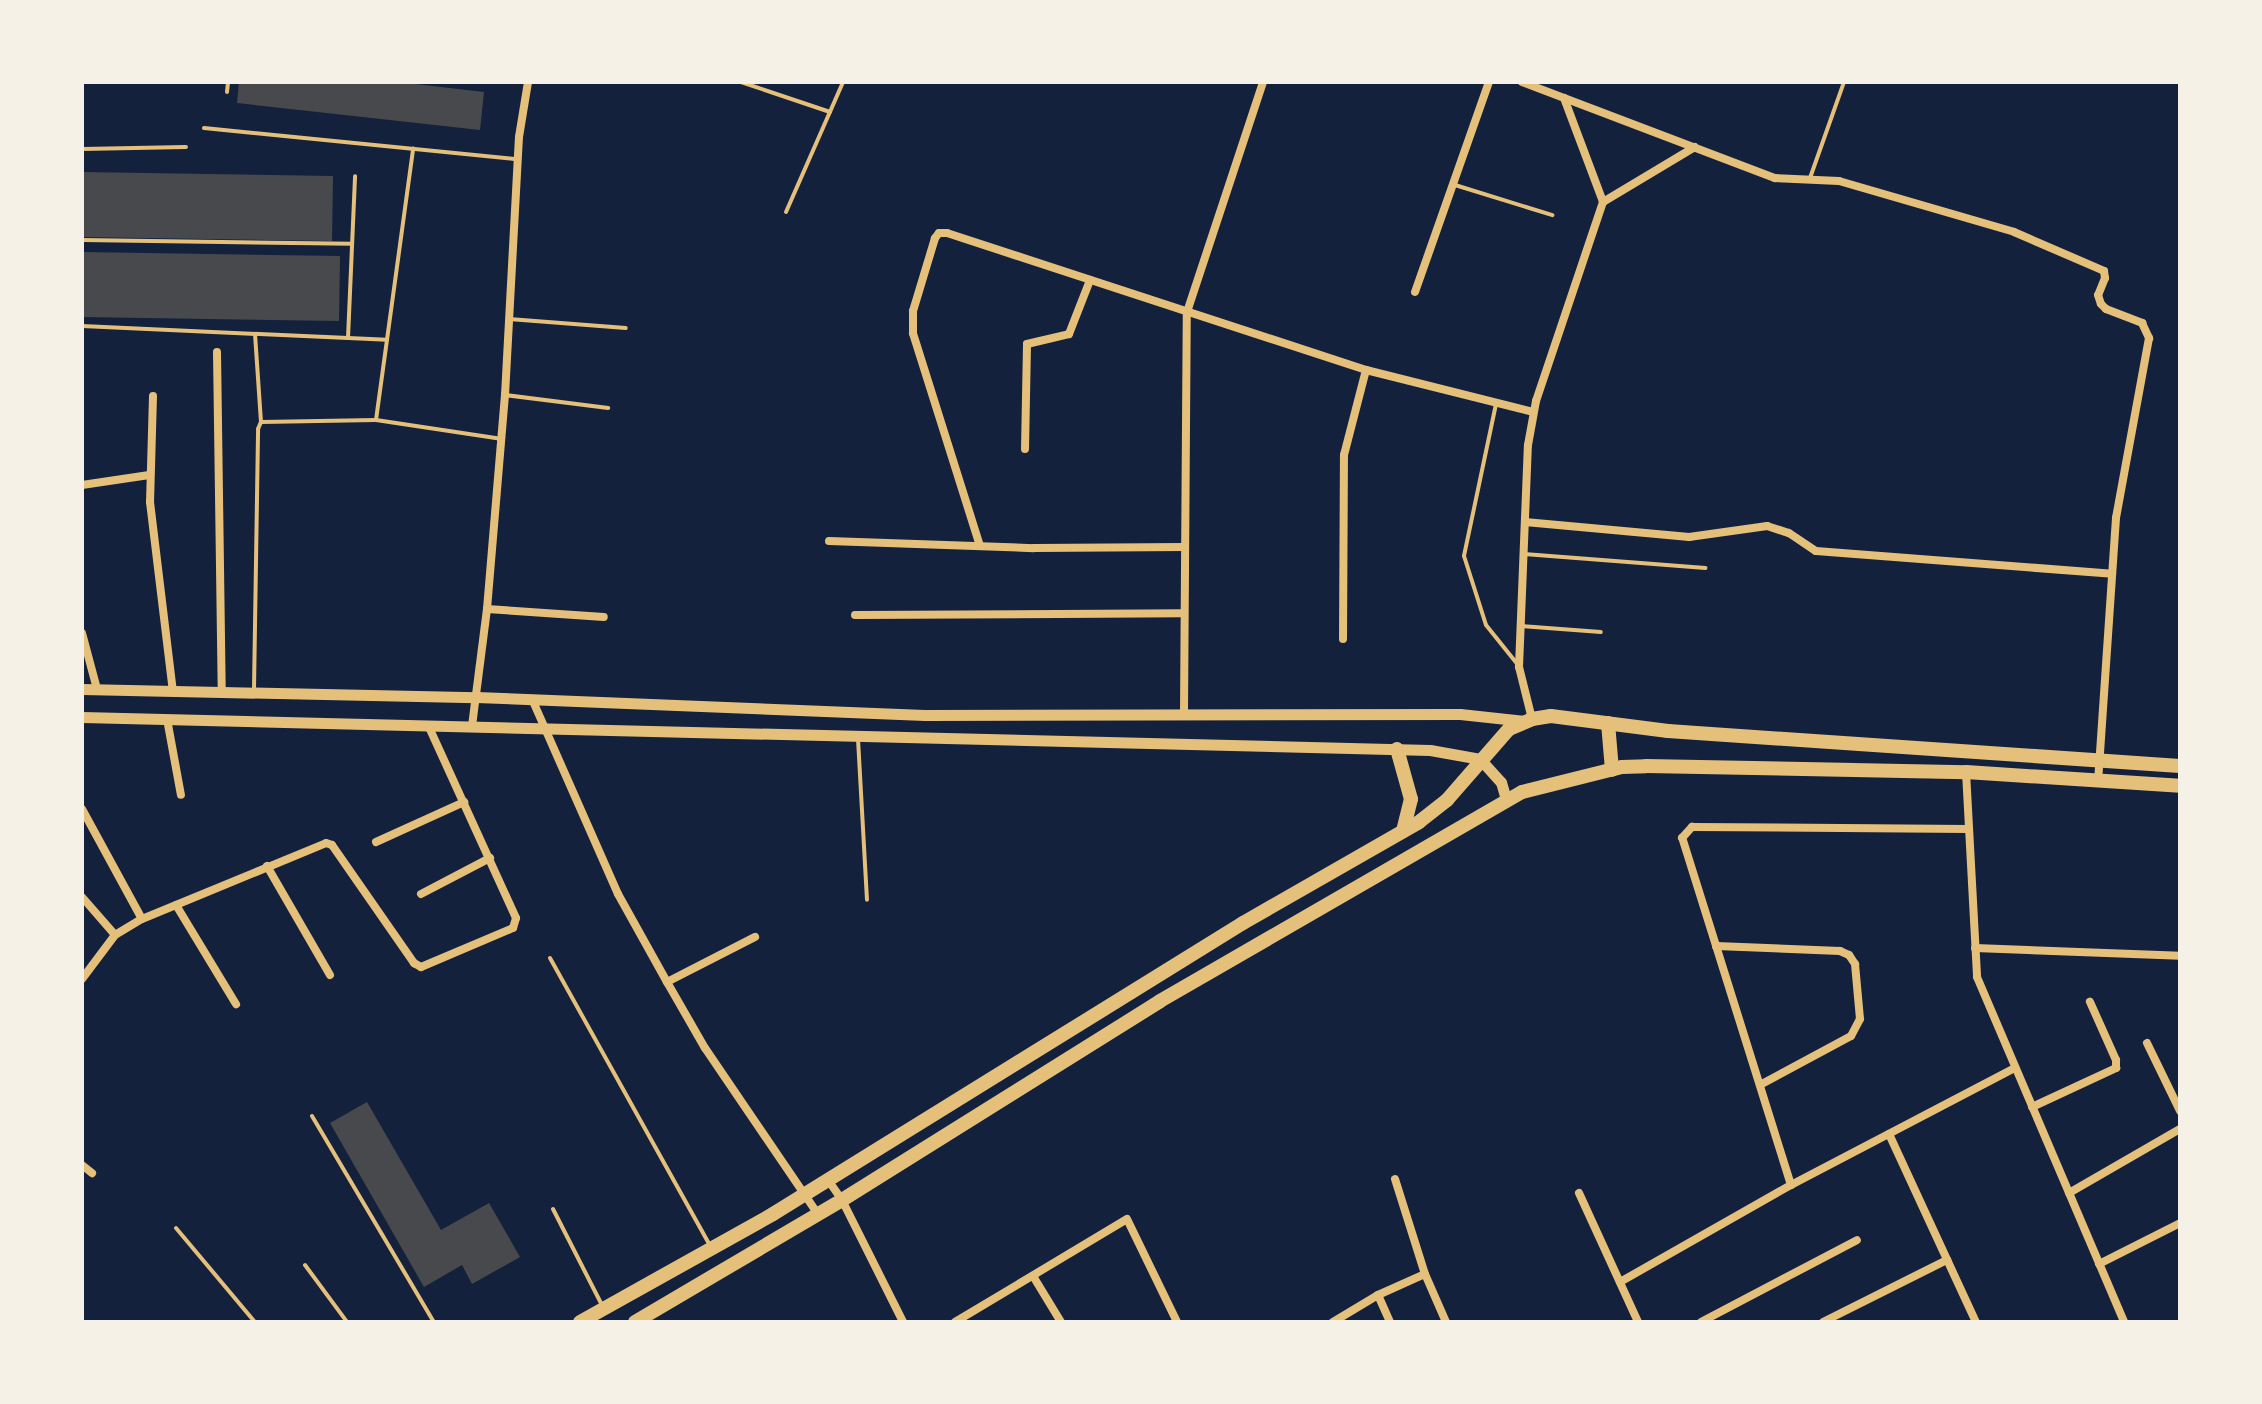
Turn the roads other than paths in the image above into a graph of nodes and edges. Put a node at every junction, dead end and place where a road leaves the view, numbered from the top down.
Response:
1 (228, 82) edge
2 (528, 82) edge
3 (741, 82) edge
4 (843, 82) edge
5 (1263, 82) edge
6 (1489, 82) edge
7 (1522, 82) edge
8 (1844, 82) edge
9 (227, 92) dead end
10 (1564, 98) junction
11 (830, 112) junction
12 (204, 128) dead end
13 (186, 147) dead end
14 (1695, 147) junction
15 (82, 149) edge
16 (413, 149) junction
17 (518, 159) junction
18 (355, 176) dead end
19 (1810, 179) junction
20 (1453, 184) junction
21 (1603, 202) junction
22 (786, 212) dead end
23 (1552, 215) dead end
24 (82, 240) edge
25 (352, 244) junction
26 (1090, 280) junction
27 (1415, 292) dead end
28 (1187, 312) junction
29 (509, 319) junction
30 (82, 326) edge
31 (626, 328) dead end
32 (255, 334) junction
33 (348, 338) junction
34 (387, 340) junction
35 (217, 352) dead end
36 (1366, 370) junction
37 (505, 395) junction
38 (153, 396) dead end
39 (1496, 402) junction
40 (608, 408) dead end
41 (1533, 412) junction
42 (376, 420) junction
43 (261, 422) junction
44 (501, 439) junction
45 (1025, 449) dead end
46 (149, 475) junction
47 (82, 485) edge
48 (1525, 522) junction
49 (829, 541) dead end
50 (980, 546) junction
51 (1185, 547) junction
52 (1524, 554) junction
53 (1705, 568) dead end
54 (2112, 574) junction
55 (487, 609) junction
56 (1184, 613) junction
57 (855, 615) dead end
58 (604, 617) dead end
59 (1521, 626) junction
60 (1601, 632) dead end
61 (82, 633) edge
62 (1343, 639) dead end
63 (1519, 667) junction
64 (82, 689) edge
65 (97, 689) junction
66 (173, 692) junction
67 (222, 693) junction
68 (254, 693) junction
69 (476, 697) junction
70 (532, 699) junction
71 (1184, 712) junction
72 (82, 717) edge
73 (167, 719) junction
74 (1529, 720) junction
75 (1608, 723) junction
76 (428, 725) junction
77 (472, 726) junction
78 (544, 728) junction
79 (858, 736) junction
80 (1397, 749) junction
81 (1480, 759) junction
82 (2099, 760) junction
83 (2180, 766) edge
84 (1612, 770) junction
85 (1966, 772) junction
86 (2098, 781) junction
87 (2180, 786) edge
88 (181, 795) dead end
89 (1506, 799) junction
90 (464, 802) junction
91 (82, 809) edge
92 (1969, 829) junction
93 (1403, 831) junction
94 (376, 842) dead end
95 (490, 858) junction
96 (267, 866) junction
97 (421, 894) dead end
98 (82, 897) edge
99 (867, 900) dead end
100 (176, 905) junction
101 (142, 919) junction
102 (115, 935) junction
103 (755, 937) dead end
104 (1716, 946) junction
105 (1975, 948) junction
106 (2180, 956) edge
107 (550, 958) dead end
108 (330, 975) dead end
109 (82, 979) edge
110 (667, 982) junction
111 (2090, 1002) dead end
112 (236, 1004) dead end
113 (2147, 1043) dead end
114 (2015, 1068) junction
115 (1760, 1085) junction
116 (2032, 1107) junction
117 (2180, 1111) edge
118 (312, 1116) dead end
119 (2180, 1129) edge
120 (1889, 1134) junction
121 (82, 1165) edge
122 (92, 1173) dead end
123 (1395, 1179) dead end
124 (828, 1180) junction
125 (1791, 1185) junction
126 (1579, 1193) dead end
127 (2069, 1193) junction
128 (803, 1195) junction
129 (842, 1200) junction
130 (553, 1209) dead end
131 (818, 1214) junction
132 (2180, 1223) edge
133 (176, 1228) dead end
134 (1857, 1240) dead end
135 (710, 1247) junction
136 (1947, 1260) junction
137 (2099, 1264) junction
138 (305, 1265) dead end
139 (1425, 1274) junction
140 (1033, 1276) junction
141 (1620, 1282) junction
142 (1378, 1295) junction
143 (603, 1308) junction
144 (255, 1322) edge
145 (347, 1322) edge
146 (434, 1322) edge
147 (580, 1322) edge
148 (635, 1322) edge
149 (903, 1322) edge
150 (955, 1322) edge
151 (1061, 1322) edge
152 (1177, 1322) edge
153 (1333, 1322) edge
154 (1390, 1322) edge
155 (1446, 1322) edge
156 (1638, 1322) edge
157 (1701, 1322) edge
158 (1823, 1322) edge
159 (1976, 1322) edge
160 (2124, 1322) edge

1 - 9 lane
2 - 17 street
3 - 11 lane
4 - 11 lane
5 - 28 street
6 - 20 street
7 - 10 street
8 - 19 lane
10 - 14 street
10 - 21 street
11 - 22 lane
12 - 16 lane
13 - 15 lane
14 - 19 street
14 - 21 street
16 - 17 lane
16 - 34 lane
17 - 29 street
18 - 25 lane
19 - 54 street
20 - 23 lane
20 - 27 street
21 - 41 street
24 - 25 lane
25 - 33 lane
26 - 28 street
26 - 45 street
26 - 50 street
28 - 36 street
28 - 51 street
29 - 31 lane
29 - 37 street
30 - 32 lane
32 - 33 lane
32 - 43 lane
33 - 34 lane
34 - 42 lane
35 - 67 street
36 - 39 street
36 - 62 street
37 - 40 lane
37 - 44 street
38 - 46 street
39 - 41 street
39 - 63 lane
41 - 48 street
42 - 43 lane
42 - 44 lane
43 - 68 lane
44 - 55 street
46 - 47 street
46 - 66 street
48 - 52 street
48 - 54 street
49 - 50 street
50 - 51 street
51 - 56 street
52 - 53 lane
52 - 59 street
54 - 82 street
55 - 58 street
55 - 69 street
56 - 57 street
56 - 71 street
59 - 60 lane
59 - 63 street
61 - 65 street
63 - 74 street
64 - 65 street
65 - 66 street
66 - 67 street
67 - 68 street
68 - 69 street
69 - 70 street
69 - 77 street
70 - 71 street
70 - 78 street
71 - 74 street
72 - 73 street
73 - 76 street
73 - 88 street
74 - 75 main road
74 - 81 main road
75 - 82 main road
75 - 84 main road
76 - 77 street
76 - 90 street
77 - 78 street
78 - 79 street
78 - 110 street
79 - 80 street
79 - 99 lane
80 - 81 street
80 - 93 main road
81 - 89 street
81 - 93 main road
82 - 83 main road
82 - 86 street
84 - 85 main road
84 - 89 main road
85 - 86 main road
85 - 92 street
86 - 87 main road
89 - 129 main road
90 - 94 street
90 - 95 street
91 - 101 street
92 - 104 street
92 - 105 street
93 - 124 main road
95 - 96 street
95 - 97 street
96 - 100 street
96 - 108 street
98 - 102 street
100 - 101 street
100 - 112 street
101 - 102 street
102 - 109 street
103 - 110 street
104 - 115 street
104 - 115 street
105 - 106 street
105 - 114 street
107 - 135 lane
110 - 128 street
111 - 116 street
113 - 117 street
114 - 116 street
114 - 120 street
115 - 125 street
116 - 127 street
118 - 146 lane
119 - 127 street
120 - 125 street
120 - 136 street
121 - 122 street
123 - 139 street
124 - 128 main road
124 - 129 street
125 - 141 street
126 - 141 street
127 - 137 street
128 - 131 street
128 - 135 main road
129 - 131 main road
129 - 149 street
130 - 143 lane
131 - 148 main road
132 - 137 street
133 - 144 lane
134 - 157 street
135 - 143 main road
136 - 158 street
136 - 159 street
137 - 160 street
138 - 145 lane
139 - 142 street
139 - 155 street
140 - 150 street
140 - 151 street
140 - 152 street
141 - 156 street
142 - 153 street
142 - 154 street
143 - 147 main road

